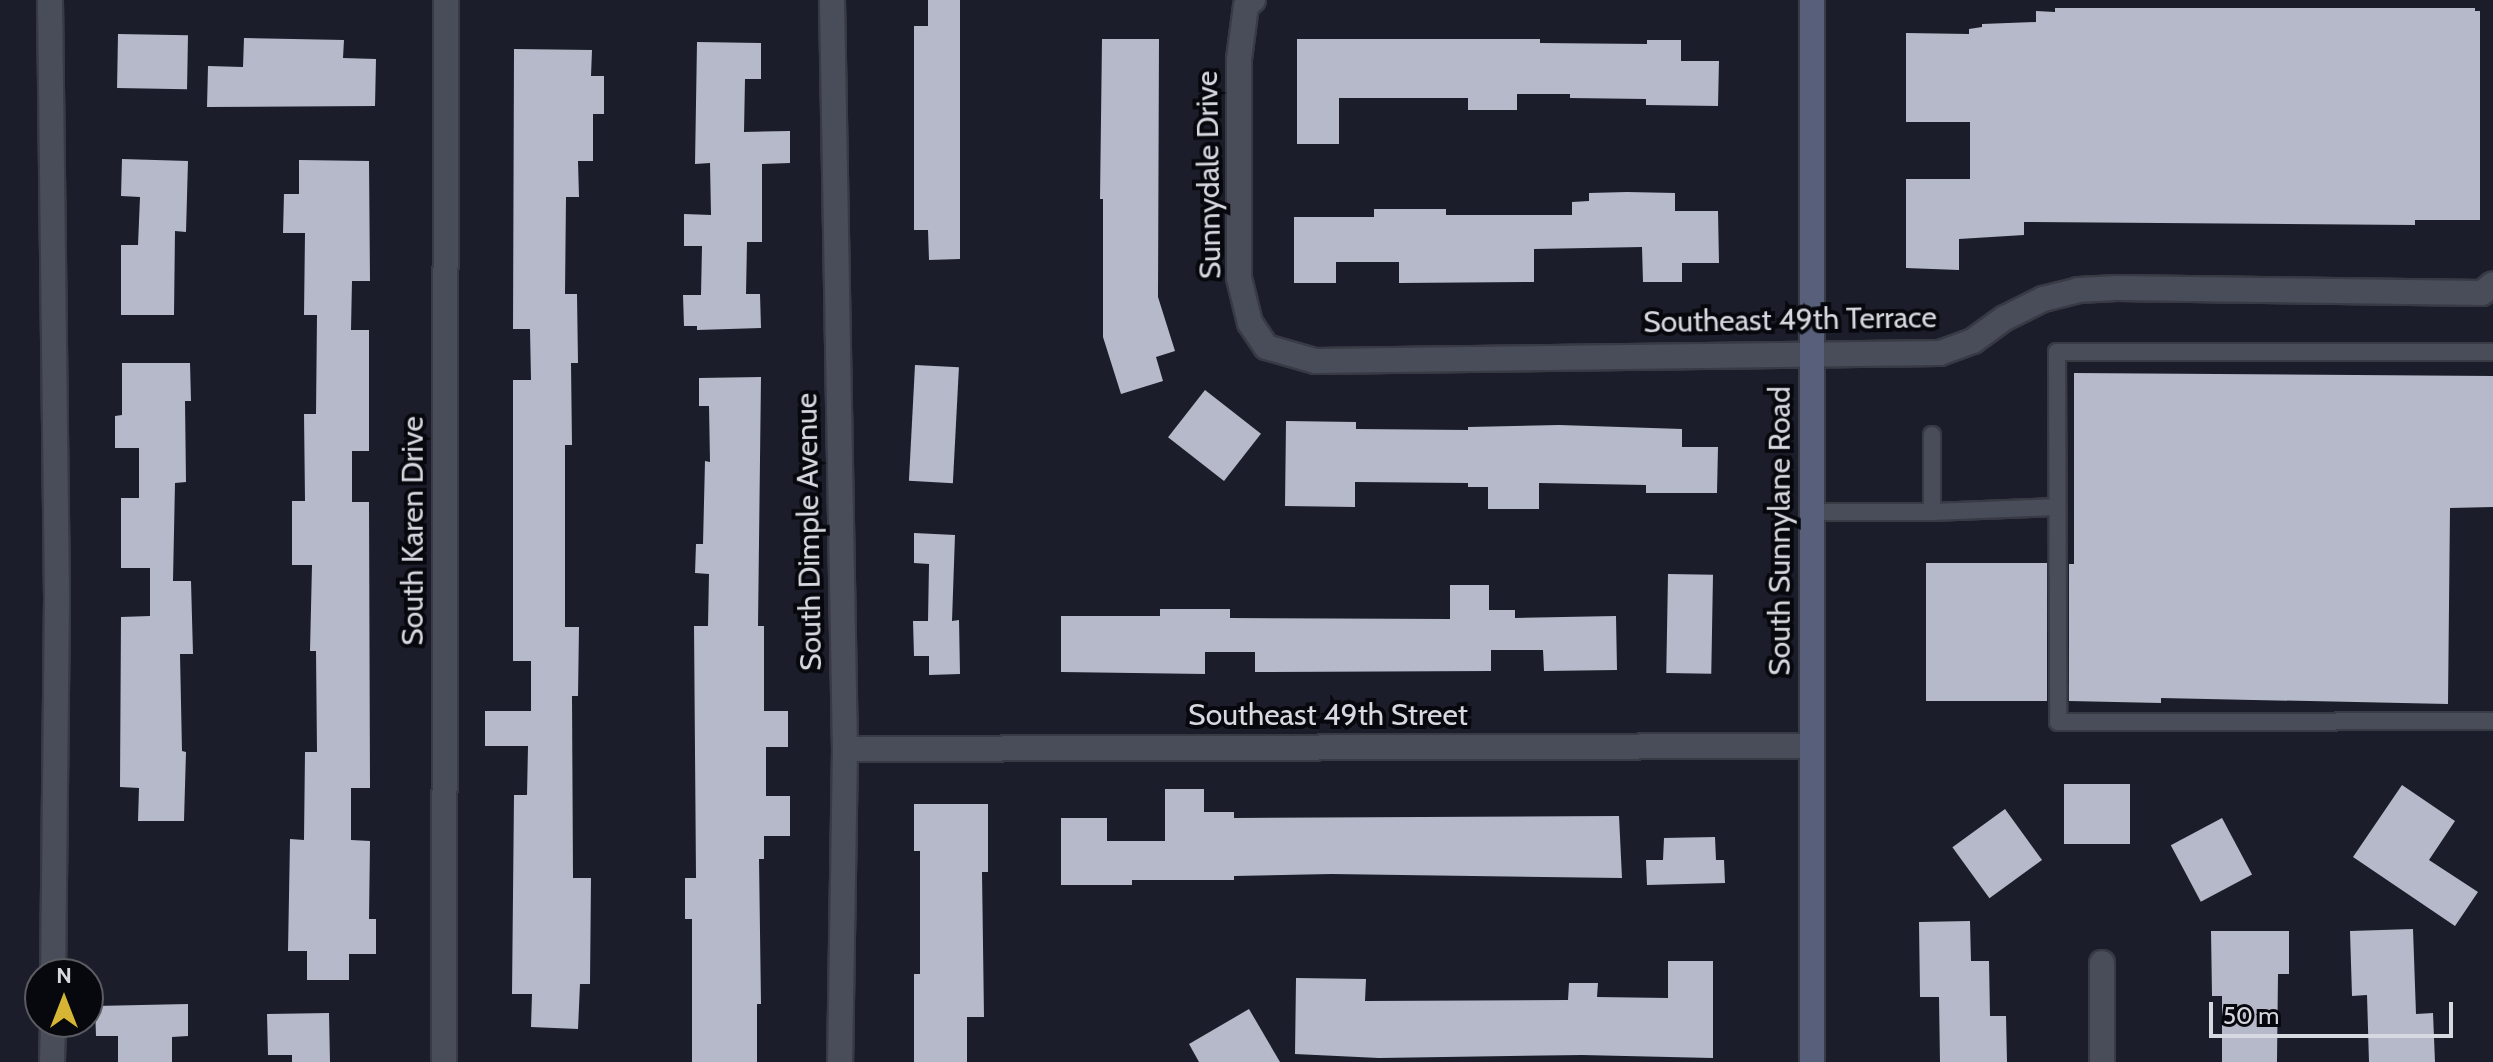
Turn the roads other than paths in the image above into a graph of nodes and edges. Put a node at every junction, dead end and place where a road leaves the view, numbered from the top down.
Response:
1 (50, 0) edge
2 (446, 0) edge
3 (832, 0) edge
4 (1253, 0) edge
5 (1812, 0) edge
6 (2493, 284) edge
7 (1266, 347) joint
8 (2493, 352) edge
9 (1812, 356) junction
10 (1932, 435) dead end
11 (2057, 507) junction
12 (1812, 512) junction
13 (1932, 512) junction
14 (2493, 721) edge
15 (1812, 746) junction
16 (845, 749) junction
17 (53, 958) edge
18 (2102, 963) dead end
19 (53, 1038) edge
20 (52, 1062) edge
21 (444, 1062) edge
22 (840, 1062) edge
23 (1812, 1062) edge
24 (2102, 1062) edge

1 - 17 street
2 - 21 street, South Karen Drive
3 - 16 street, South Dimple Avenue
4 - 7 street, Sunnydale Drive
5 - 9 main road, South Sunnylane Road
6 - 9 street, Southeast 49th Terrace
7 - 9 street, Southeast 49th Terrace
8 - 11 lane
9 - 12 main road, South Sunnylane Road
10 - 13 lane
11 - 13 lane
11 - 14 lane
12 - 13 lane
12 - 15 main road, South Sunnylane Road
15 - 16 street, Southeast 49th Street
15 - 23 main road, South Sunnylane Road
16 - 22 street, South Dimple Avenue
18 - 24 street
19 - 20 street

